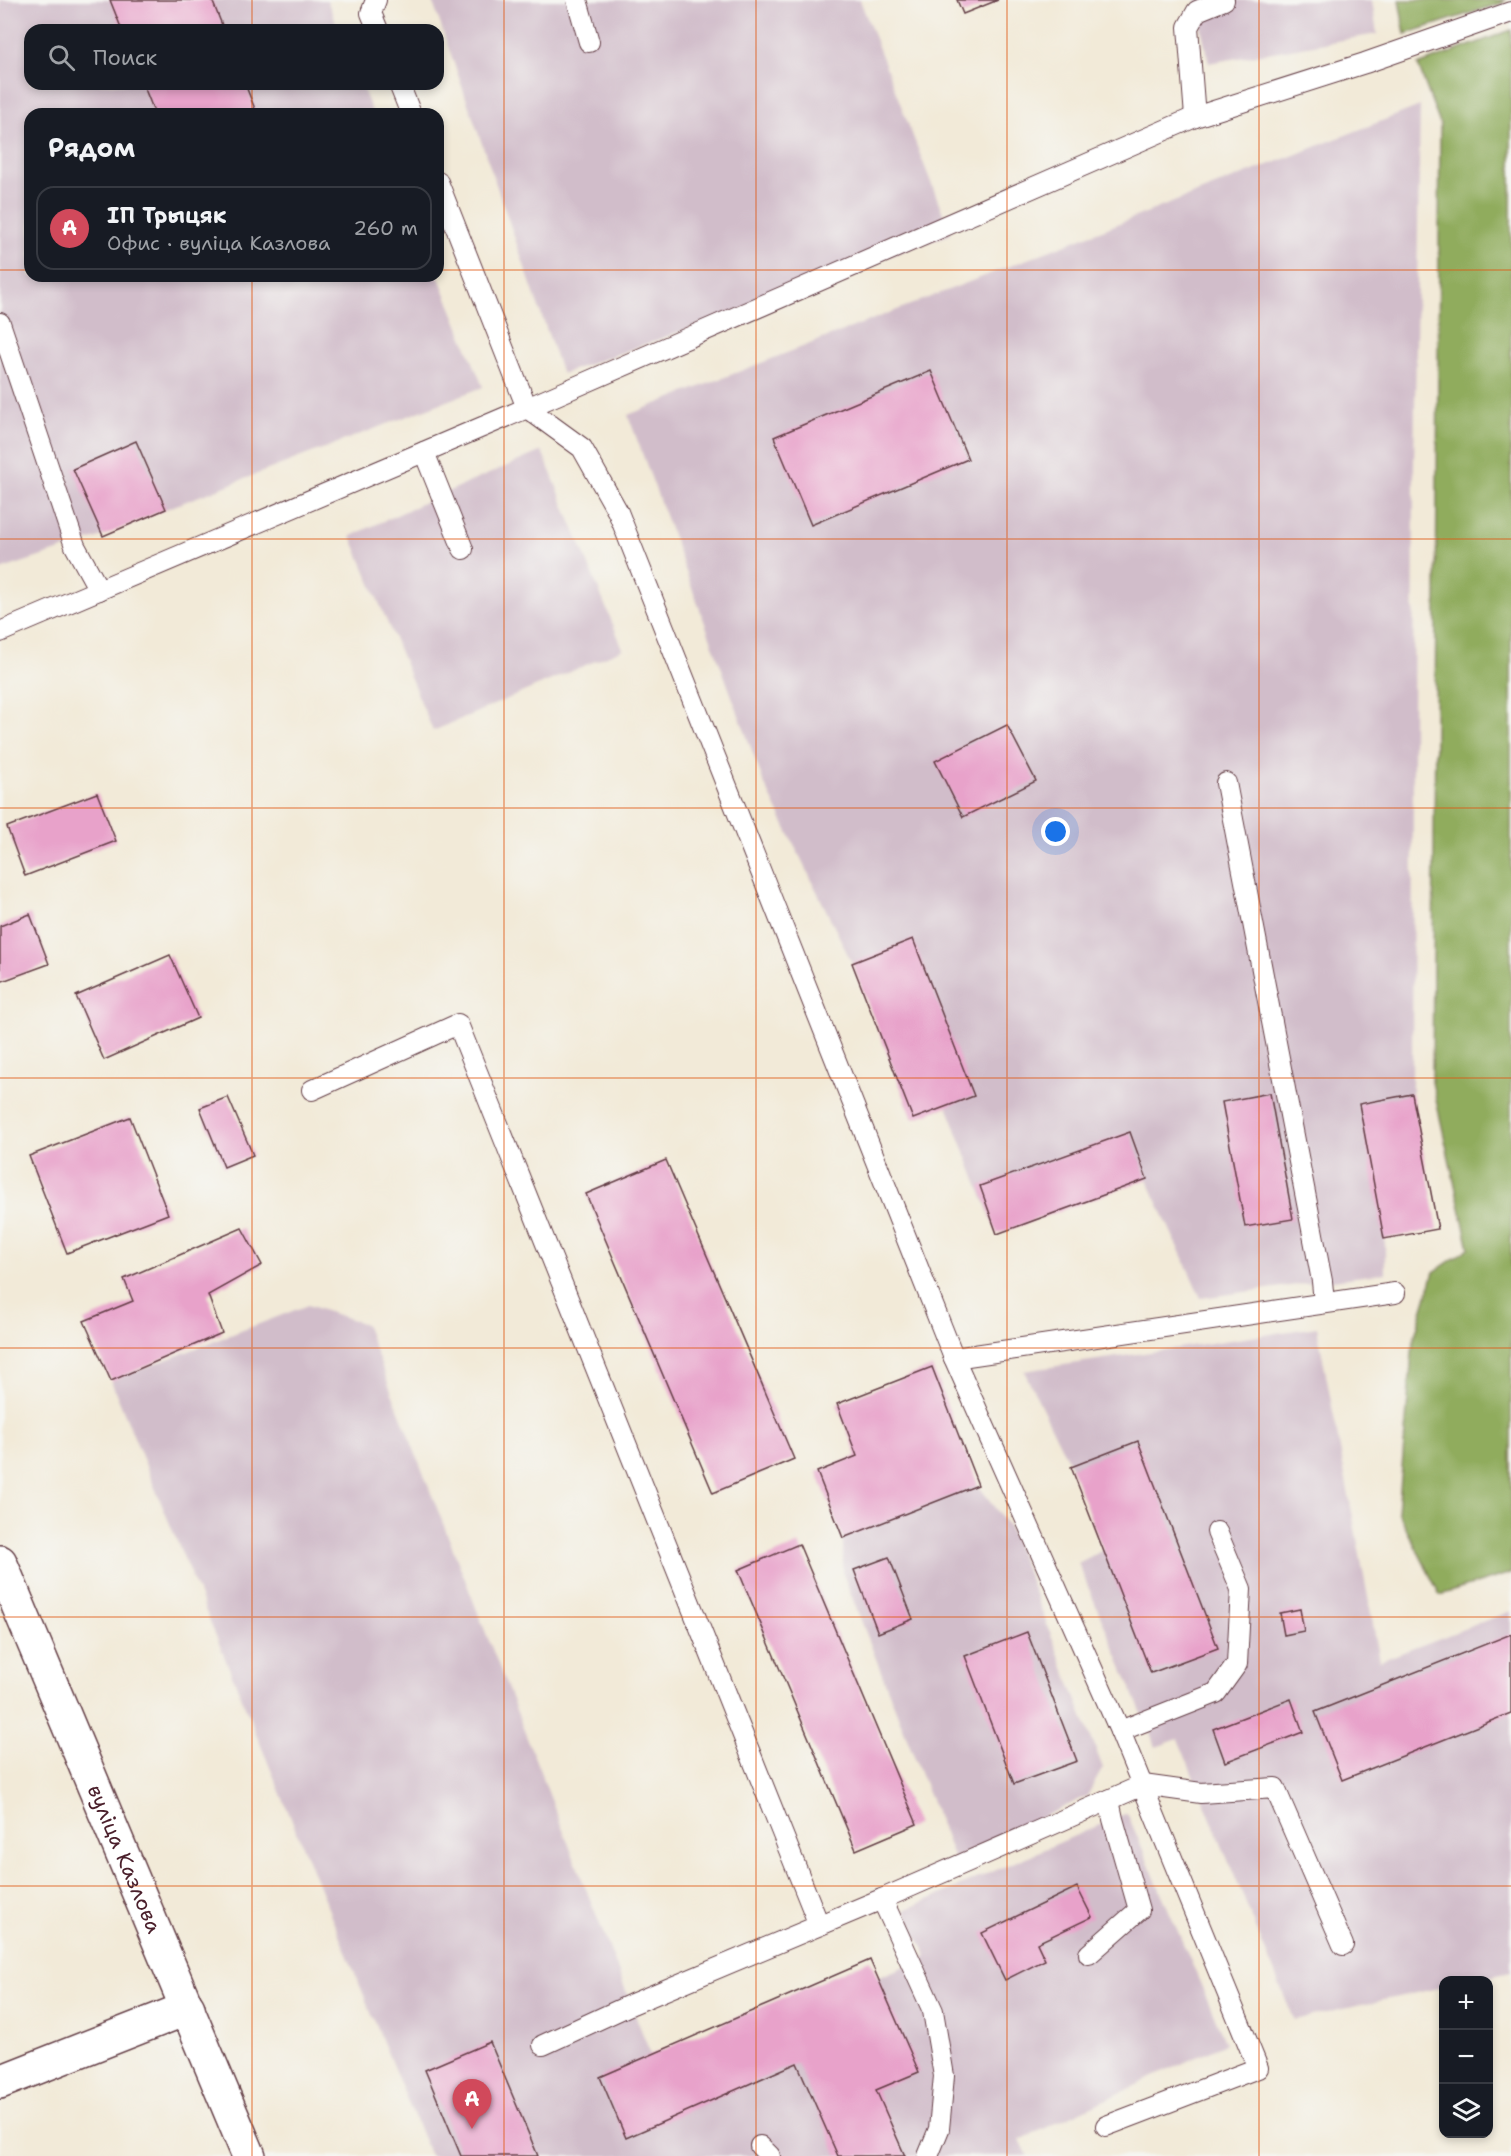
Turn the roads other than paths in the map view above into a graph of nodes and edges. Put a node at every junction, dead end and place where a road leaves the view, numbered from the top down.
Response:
1 (376, 0) edge
2 (577, 0) edge
3 (1224, 0) edge
4 (1511, 12) edge
5 (376, 24) edge
6 (589, 42) dead end
7 (401, 90) edge
8 (409, 108) edge
9 (1195, 117) junction
10 (444, 197) edge
11 (0, 323) edge
12 (527, 408) junction
13 (424, 452) junction
14 (463, 549) dead end
15 (99, 590) junction
16 (0, 632) edge
17 (1226, 783) dead end
18 (312, 1090) dead end
19 (1395, 1293) dead end
20 (1324, 1303) junction
21 (954, 1358) junction
22 (1217, 1532) dead end
23 (0, 1562) edge
24 (1120, 1731) junction
25 (1143, 1785) junction
26 (1109, 1800) junction
27 (882, 1899) junction
28 (819, 1925) junction
29 (1343, 1946) dead end
30 (1089, 1954) dead end
31 (188, 2008) junction
32 (543, 2045) dead end
33 (0, 2082) edge
34 (1106, 2126) dead end
35 (249, 2156) edge
36 (928, 2156) edge

1 - 5 lane
2 - 6 lane
3 - 9 lane
4 - 9 lane
7 - 8 lane
9 - 12 lane
10 - 12 lane
11 - 15 lane
12 - 13 lane
12 - 21 lane
13 - 14 lane
13 - 15 lane
15 - 16 lane
17 - 20 lane
18 - 28 lane
19 - 20 lane
20 - 21 lane
21 - 24 lane
22 - 24 lane
23 - 31 main road, вуліца Казлова
24 - 25 lane
25 - 26 lane
25 - 29 lane
25 - 34 lane
26 - 27 lane
26 - 30 lane
27 - 28 lane
27 - 36 lane
28 - 32 lane
31 - 33 main road
31 - 35 main road, вуліца Казлова

